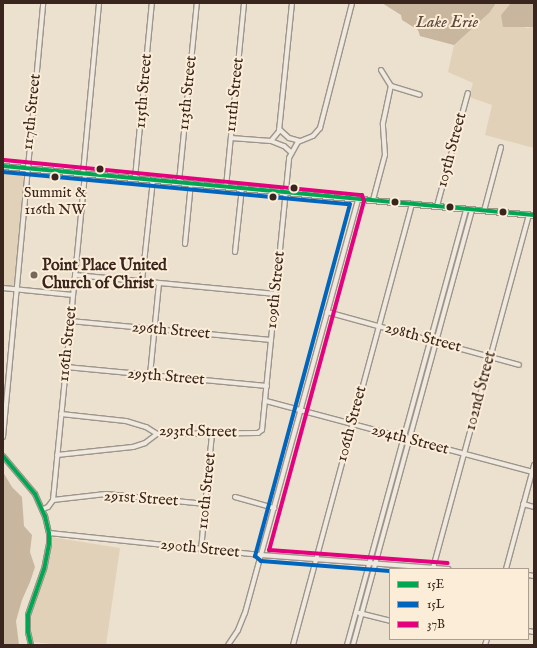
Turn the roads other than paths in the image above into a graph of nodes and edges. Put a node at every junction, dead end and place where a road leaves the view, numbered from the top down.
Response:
1 (43, 3) edge
2 (99, 3) edge
3 (152, 3) edge
4 (197, 3) edge
5 (244, 3) edge
6 (292, 3) edge
7 (352, 3) edge
8 (381, 70) dead end
9 (391, 86) junction
10 (468, 93) dead end
11 (420, 95) dead end
12 (279, 129) junction
13 (231, 138) junction
14 (271, 141) junction
15 (300, 141) junction
16 (501, 148) dead end
17 (291, 152) junction
18 (3, 166) edge
19 (27, 168) junction
20 (84, 173) junction
21 (135, 178) junction
22 (153, 180) junction
23 (180, 182) junction
24 (191, 184) junction
25 (226, 187) junction
26 (242, 188) junction
27 (286, 192) junction
28 (358, 199) junction
29 (372, 200) junction
30 (412, 204) junction
31 (437, 206) junction
32 (469, 209) junction
33 (484, 211) junction
34 (532, 215) edge
35 (185, 244) dead end
36 (234, 252) dead end
37 (75, 275) junction
38 (448, 275) junction
39 (454, 276) junction
40 (142, 282) junction
41 (159, 283) junction
42 (3, 288) edge
43 (18, 289) junction
44 (276, 294) junction
45 (73, 295) junction
46 (327, 312) junction
47 (70, 321) junction
48 (379, 326) junction
49 (154, 329) junction
50 (271, 340) junction
51 (430, 340) junction
52 (436, 342) junction
53 (491, 357) junction
54 (519, 364) dead end
55 (66, 367) junction
56 (150, 375) junction
57 (267, 386) junction
58 (417, 390) junction
59 (422, 392) junction
60 (266, 401) junction
61 (300, 410) junction
62 (61, 414) junction
63 (352, 425) junction
64 (263, 427) joint
65 (212, 433) junction
66 (158, 434) junction
67 (3, 437) edge
68 (404, 438) junction
69 (409, 439) junction
70 (464, 455) junction
71 (3, 456) edge
72 (57, 456) junction
73 (534, 465) edge
74 (532, 472) junction
75 (235, 497) dead end
76 (53, 500) junction
77 (386, 502) junction
78 (205, 504) junction
79 (391, 504) junction
80 (523, 504) junction
81 (534, 507) edge
82 (274, 508) junction
83 (43, 509) junction
84 (48, 533) junction
85 (201, 550) junction
86 (261, 555) junction
87 (315, 559) junction
88 (369, 563) junction
89 (375, 564) junction
90 (433, 568) joint
91 (506, 568) edge
92 (356, 612) junction
93 (362, 614) junction
94 (389, 621) edge
95 (31, 645) edge
96 (228, 645) edge
97 (292, 645) edge
98 (347, 645) edge
99 (353, 645) edge

1 - 19 street, 117th Street
2 - 20 street, 116th Street
3 - 21 street, 115th Street
4 - 23 street, 113th Street
5 - 13 street, 111th Street
6 - 12 street
7 - 15 street
8 - 9 street
9 - 11 street
9 - 29 street
10 - 31 street, 105th Street
12 - 14 street
12 - 15 street
13 - 14 street
13 - 25 street, 111th Street
14 - 17 street
15 - 17 street
16 - 33 street
17 - 27 street, 109th Street
18 - 19 main road
19 - 20 main road
19 - 43 street, 117th Street
20 - 21 main road
20 - 37 street, 116th Street
21 - 22 main road
22 - 23 main road
22 - 40 street
23 - 24 main road
24 - 25 main road
24 - 35 street
25 - 26 main road
26 - 27 main road
26 - 36 street
27 - 28 main road
27 - 44 street, 109th Street
28 - 29 main road
28 - 46 street
29 - 30 main road
30 - 31 main road
30 - 48 street, 106th Street
31 - 32 main road
32 - 33 main road
32 - 38 street
32 - 39 street
33 - 34 main road
34 - 53 street, 102nd Street
37 - 40 street
37 - 45 street, 116th Street
38 - 39 street
38 - 51 street
39 - 52 street
40 - 41 street
41 - 44 street
41 - 49 street
42 - 43 street
43 - 45 street
43 - 67 street, 117th Street
44 - 50 street, 109th Street
45 - 47 street, 116th Street
46 - 48 street, 298th Street
46 - 61 street
47 - 49 street, 296th Street
47 - 55 street, 116th Street
48 - 51 street, 298th Street
48 - 63 street, 106th Street
49 - 50 street, 296th Street
49 - 56 street
50 - 57 street, 109th Street
51 - 52 street, 298th Street
51 - 58 street
52 - 53 street, 298th Street
52 - 59 street
53 - 54 street, 298th Street
53 - 70 street, 102nd Street
55 - 56 street, 295th Street
55 - 62 street, 116th Street
56 - 57 street, 295th Street
57 - 60 street, 109th Street
58 - 59 street
58 - 68 street
59 - 69 street
60 - 61 street, 294th Street
60 - 64 street, 109th Street
61 - 63 street, 294th Street
61 - 82 street
62 - 66 street, 293rd Street
62 - 72 street, 116th Street
63 - 68 street, 294th Street
63 - 87 street, 106th Street
64 - 65 street, 293rd Street
65 - 66 street, 293rd Street
65 - 78 street, 110th Street
66 - 72 street
68 - 69 street, 294th Street
68 - 77 street
69 - 70 street, 294th Street
69 - 79 street
70 - 74 street, 294th Street
70 - 90 street, 102nd Street
71 - 83 street
72 - 76 street, 116th Street
73 - 74 street
74 - 80 street
75 - 82 street
76 - 78 street, 291st Street
76 - 83 street
77 - 79 street
77 - 88 street
78 - 85 street, 110th Street
79 - 89 street
80 - 81 street
80 - 91 street
82 - 86 street
83 - 84 street
84 - 85 street, 290th Street
84 - 95 street
85 - 86 street, 290th Street
86 - 87 street, 290th Street
86 - 96 street
87 - 88 street, 290th Street
87 - 97 street, 106th Street
88 - 89 street, 290th Street
88 - 92 street
89 - 90 street, 290th Street
89 - 93 street
92 - 93 street
92 - 98 street
93 - 94 street
93 - 99 street

